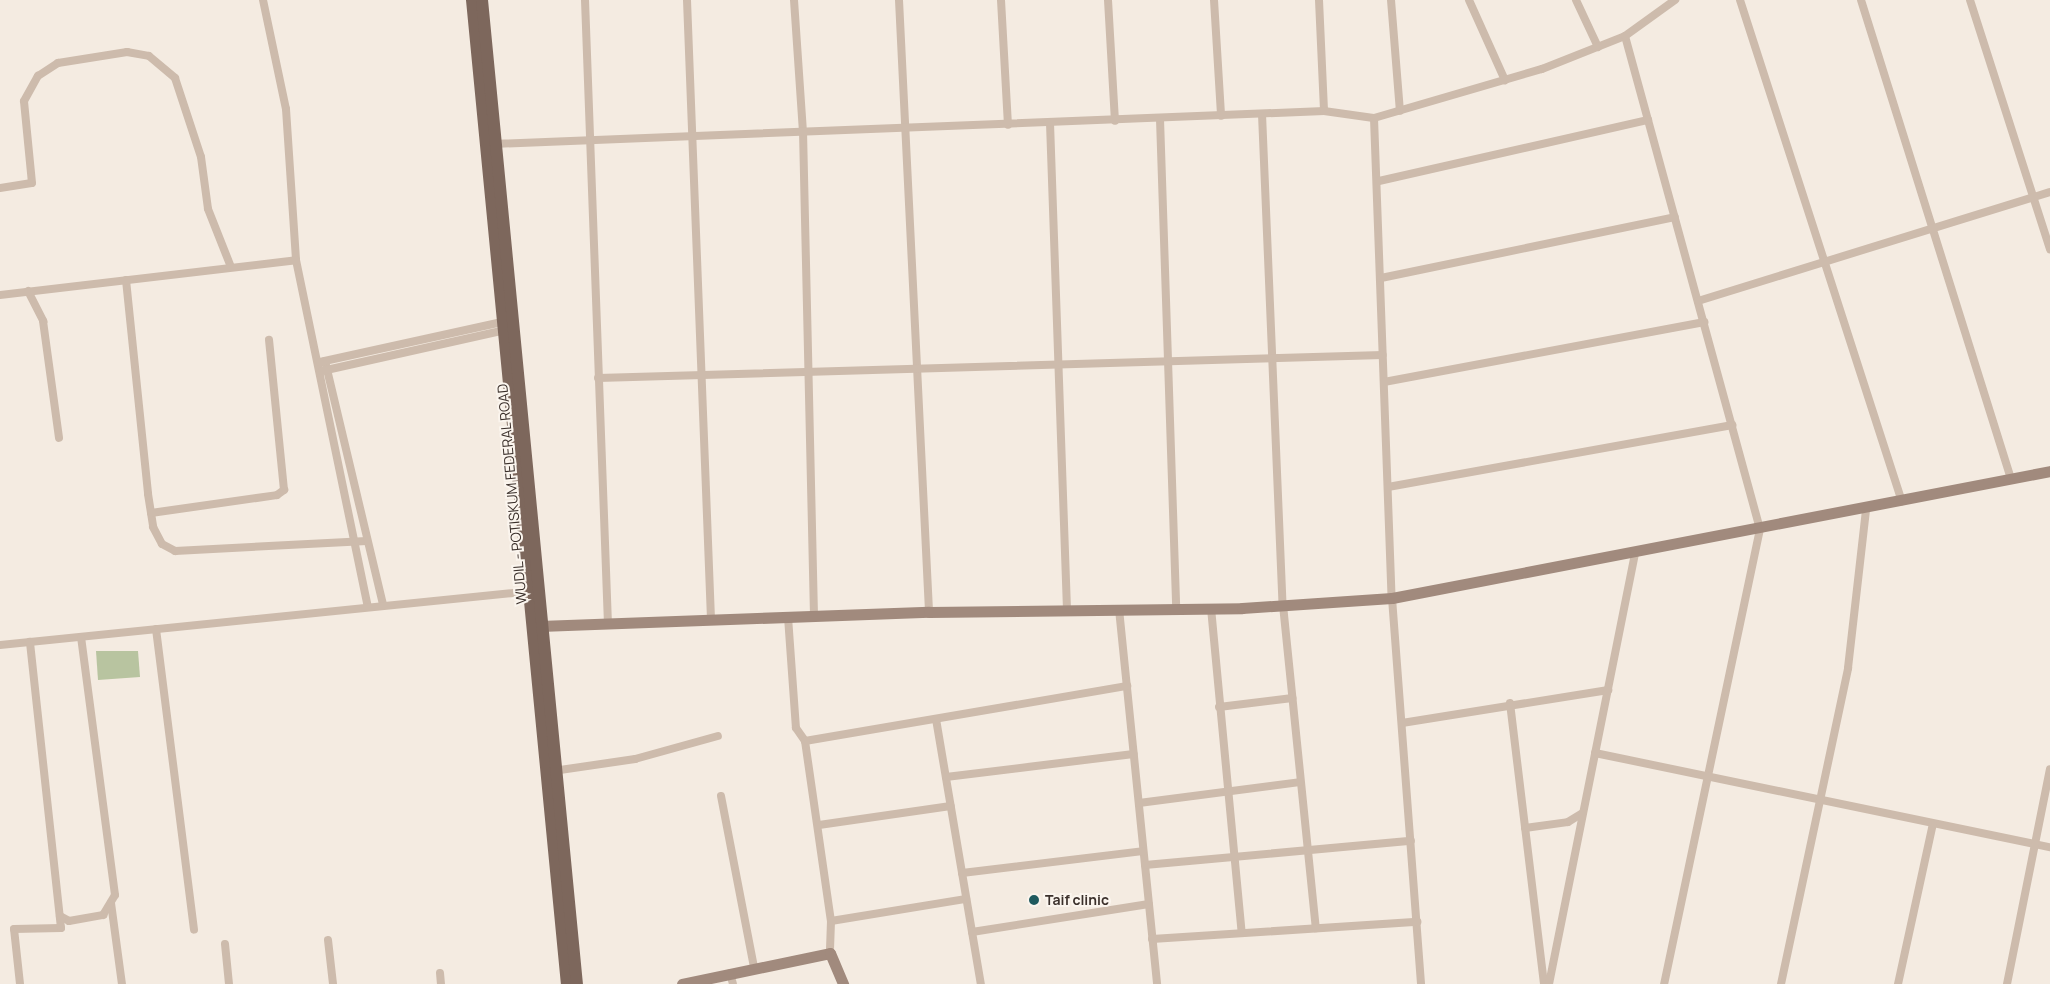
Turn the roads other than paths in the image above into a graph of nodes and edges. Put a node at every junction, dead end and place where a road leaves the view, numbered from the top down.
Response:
1 (263, 0) edge
2 (472, 0) edge
3 (482, 0) edge
4 (585, 0) edge
5 (687, 0) edge
6 (794, 0) edge
7 (899, 0) edge
8 (1001, 0) edge
9 (1108, 0) edge
10 (1214, 0) edge
11 (1319, 0) edge
12 (1391, 0) edge
13 (1470, 0) edge
14 (1576, 0) edge
15 (1675, 0) edge
16 (1740, 0) edge
17 (1861, 0) edge
18 (1970, 0) edge
19 (1625, 36) junction
20 (1598, 47) junction
21 (1505, 80) junction
22 (1324, 111) junction
23 (1400, 111) junction
24 (1262, 114) junction
25 (1221, 116) junction
26 (1374, 118) junction
27 (1160, 119) junction
28 (1648, 120) junction
29 (1115, 121) junction
30 (1050, 123) junction
31 (1008, 125) junction
32 (904, 128) junction
33 (802, 132) junction
34 (695, 135) junction
35 (589, 138) junction
36 (491, 144) junction
37 (1379, 181) junction
38 (0, 188) edge
39 (2050, 192) edge
40 (2034, 198) junction
41 (1675, 217) junction
42 (1932, 229) junction
43 (2050, 250) edge
44 (296, 260) junction
45 (1825, 263) junction
46 (231, 268) junction
47 (1381, 278) junction
48 (126, 280) junction
49 (28, 292) junction
50 (0, 295) edge
51 (1698, 301) junction
52 (1704, 322) junction
53 (506, 326) junction
54 (269, 340) dead end
55 (1383, 356) junction
56 (1273, 358) junction
57 (325, 361) junction
58 (1168, 361) junction
59 (317, 367) junction
60 (1059, 367) junction
61 (327, 370) junction
62 (917, 370) junction
63 (808, 372) junction
64 (703, 374) junction
65 (598, 378) junction
66 (1384, 382) junction
67 (1732, 425) junction
68 (59, 438) dead end
69 (2050, 471) edge
70 (2011, 479) junction
71 (1388, 487) junction
72 (1902, 502) junction
73 (1866, 510) junction
74 (151, 513) junction
75 (1760, 529) junction
76 (367, 540) junction
77 (354, 543) junction
78 (1635, 553) junction
79 (531, 591) junction
80 (1392, 598) junction
81 (383, 605) junction
82 (1283, 605) junction
83 (368, 607) junction
84 (1176, 608) junction
85 (1210, 608) junction
86 (1120, 609) junction
87 (1067, 610) junction
88 (929, 612) junction
89 (814, 616) junction
90 (788, 617) junction
91 (711, 620) junction
92 (608, 624) junction
93 (540, 626) junction
94 (156, 629) junction
95 (81, 637) junction
96 (30, 642) junction
97 (0, 645) edge
98 (1127, 686) junction
99 (1608, 690) junction
100 (1292, 698) junction
101 (1510, 703) junction
102 (1219, 707) junction
103 (936, 719) junction
104 (1402, 723) junction
105 (718, 736) dead end
106 (805, 741) junction
107 (1595, 753) junction
108 (1134, 754) junction
109 (2050, 768) edge
110 (548, 772) junction
111 (946, 777) junction
112 (1708, 777) junction
113 (1300, 782) junction
114 (1226, 791) junction
115 (721, 796) dead end
116 (1820, 800) junction
117 (1139, 804) junction
118 (951, 806) junction
119 (1581, 814) junction
120 (1933, 824) junction
121 (819, 825) junction
122 (1525, 828) junction
123 (1411, 842) junction
124 (2035, 844) junction
125 (2050, 848) edge
126 (1307, 851) junction
127 (1143, 852) junction
128 (1232, 857) junction
129 (1145, 865) junction
130 (962, 873) junction
131 (966, 899) junction
132 (111, 903) junction
133 (1148, 904) junction
134 (60, 916) junction
135 (831, 921) junction
136 (1417, 922) junction
137 (1316, 928) junction
138 (194, 930) dead end
139 (972, 932) junction
140 (1242, 933) junction
141 (328, 940) dead end
142 (1152, 940) junction
143 (225, 944) dead end
144 (830, 953) junction
145 (754, 968) junction
146 (440, 973) dead end
147 (731, 979) edge
148 (20, 984) edge
149 (122, 984) edge
150 (229, 984) edge
151 (333, 984) edge
152 (441, 984) edge
153 (567, 984) edge
154 (577, 984) edge
155 (682, 984) edge
156 (842, 984) edge
157 (979, 984) edge
158 (1156, 984) edge
159 (1421, 984) edge
160 (1544, 984) edge
161 (1549, 984) edge
162 (1664, 984) edge
163 (1781, 984) edge
164 (1898, 984) edge
165 (2007, 984) edge

1 - 44 street
2 - 36 main road, WUDIL - POTISKUM FEDERAL ROAD
3 - 36 main road, WUDIL - POTISKUM FEDERAL ROAD
4 - 35 street
5 - 34 street
6 - 33 street
7 - 32 street
8 - 31 street
9 - 29 street
10 - 25 street
11 - 22 street
12 - 23 street
13 - 21 street
14 - 20 street
15 - 19 street
16 - 45 street
17 - 42 street
18 - 40 street
19 - 20 street
19 - 28 street
20 - 21 street
21 - 23 street
22 - 24 street
22 - 26 street
23 - 26 street
24 - 25 street
24 - 56 street
25 - 27 street
26 - 37 street
27 - 29 street
27 - 58 street
28 - 37 street
28 - 41 street
29 - 30 street
30 - 31 street
30 - 60 street
31 - 32 street
32 - 33 street
32 - 62 street
33 - 34 street
33 - 63 street
34 - 35 street
34 - 64 street
35 - 36 street
35 - 65 street
36 - 53 main road, WUDIL - POTISKUM FEDERAL ROAD
37 - 47 street
38 - 46 street
39 - 40 street
40 - 42 street
40 - 43 street
41 - 47 street
41 - 51 street
42 - 45 street
42 - 70 street
44 - 46 street
44 - 59 street
45 - 51 street
45 - 72 street
46 - 48 street
47 - 55 street
48 - 49 street
48 - 74 street
49 - 50 street
49 - 68 street
51 - 52 street
52 - 66 street
52 - 67 street
53 - 57 street
53 - 61 street
53 - 79 main road, WUDIL - POTISKUM FEDERAL ROAD
54 - 74 street
55 - 56 street
55 - 66 street
56 - 58 street
56 - 82 street
57 - 59 street
57 - 61 street
58 - 60 street
58 - 84 street
59 - 61 street
59 - 77 street
60 - 62 street
60 - 87 street
61 - 76 street
62 - 63 street
62 - 88 street
63 - 64 street
63 - 89 street
64 - 65 street
64 - 91 street
65 - 92 street
66 - 71 street
67 - 71 street
67 - 75 street
69 - 70 street
70 - 72 street
71 - 80 street
72 - 73 street
73 - 75 street
73 - 116 street
74 - 77 street
75 - 78 street
75 - 112 street
76 - 77 street
76 - 81 street
77 - 83 street
78 - 80 street
78 - 99 street
79 - 81 street
79 - 93 main road, WUDIL - POTISKUM FEDERAL ROAD
79 - 110 main road, WUDIL - POTISKUM FEDERAL ROAD
80 - 82 street
80 - 104 street
81 - 83 street
82 - 85 street
82 - 100 street
83 - 94 street
84 - 85 street
84 - 86 street
85 - 102 street
86 - 87 street
86 - 98 street
87 - 88 street
88 - 89 street
89 - 90 street
90 - 91 street
90 - 106 street
91 - 92 street
92 - 93 street
93 - 110 main road, WUDIL - POTISKUM FEDERAL ROAD
94 - 95 street
94 - 138 street
95 - 96 street
95 - 132 street
96 - 97 street
96 - 134 street
98 - 103 street
98 - 108 street
99 - 101 street
99 - 107 street
100 - 102 street
100 - 113 street
101 - 104 street
101 - 122 street
102 - 114 street
103 - 106 street
103 - 111 street
104 - 123 street
105 - 110 street
106 - 121 street
107 - 112 street
107 - 119 street
108 - 111 street
108 - 117 street
109 - 124 street
110 - 153 main road, WUDIL - POTISKUM FEDERAL ROAD
110 - 154 main road, WUDIL - POTISKUM FEDERAL ROAD
111 - 118 street
112 - 116 street
112 - 162 street
113 - 114 street
113 - 126 street
114 - 117 street
114 - 128 street
115 - 145 street
116 - 120 street
116 - 163 street
117 - 127 street
118 - 121 street
118 - 130 street
119 - 122 street
119 - 161 street
120 - 124 street
120 - 164 street
121 - 135 street
122 - 160 street
123 - 126 street
123 - 136 street
124 - 125 street
124 - 165 street
126 - 128 street
126 - 137 street
127 - 129 street
127 - 130 street
128 - 129 street
128 - 140 street
129 - 133 street
130 - 131 street
131 - 135 street
131 - 139 street
132 - 134 street
132 - 149 street
133 - 139 street
133 - 142 street
134 - 148 street
135 - 144 street
136 - 137 street
136 - 159 street
137 - 140 street
139 - 157 street
140 - 142 street
141 - 151 street
142 - 158 street
143 - 150 street
144 - 145 street
144 - 156 street
145 - 147 street
146 - 152 street
147 - 155 street

